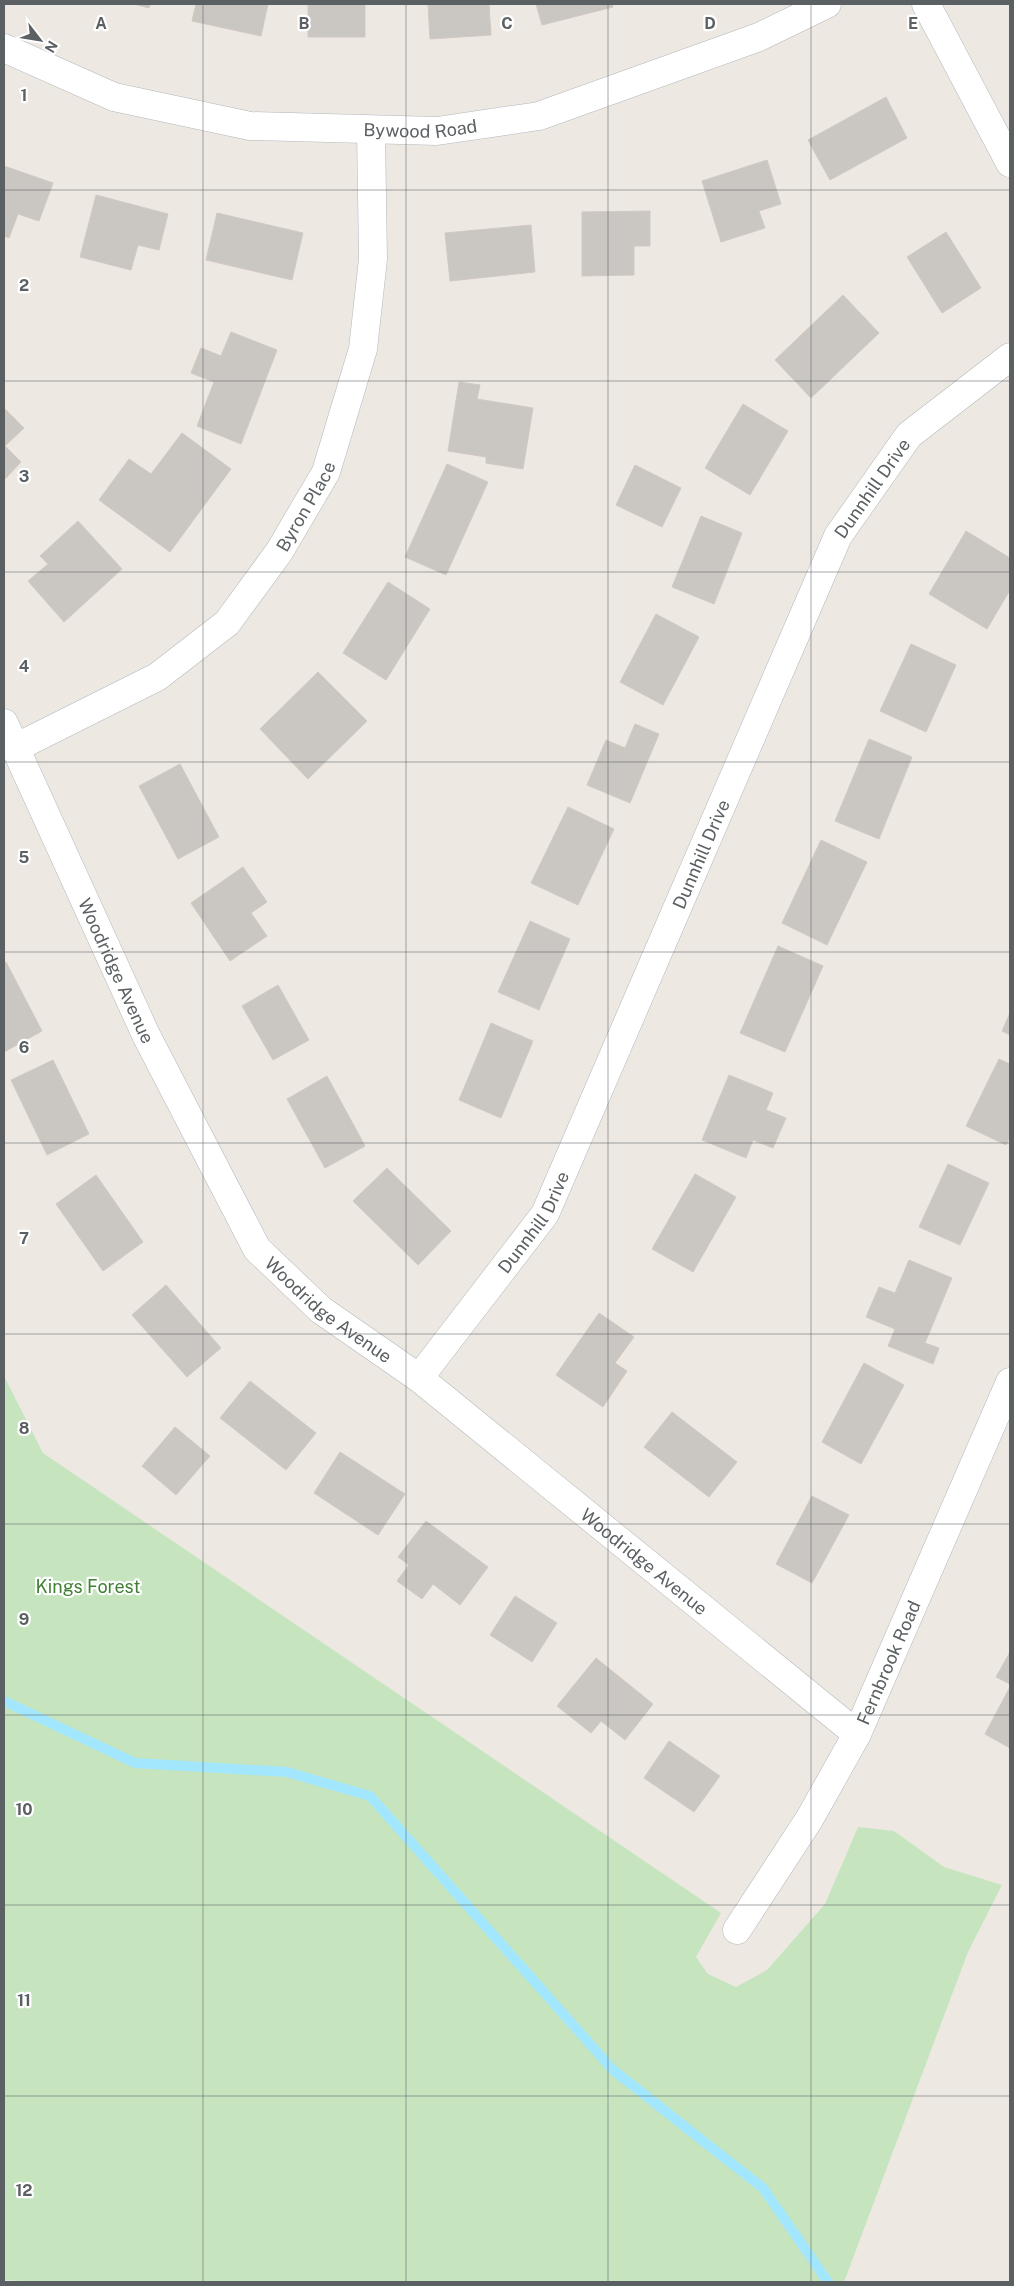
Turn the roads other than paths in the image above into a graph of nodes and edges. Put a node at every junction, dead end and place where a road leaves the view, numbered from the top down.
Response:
1 (828, 4) edge
2 (926, 4) edge
3 (4, 48) edge
4 (372, 131) junction
5 (1010, 163) edge
6 (1010, 357) edge
7 (4, 723) edge
8 (14, 748) junction
9 (419, 1378) junction
10 (1010, 1382) edge
11 (857, 1734) junction
12 (737, 1930) dead end

1 - 4 street, Bywood Road
2 - 5 street
3 - 4 street, Bywood Road
4 - 8 street, Byron Place
6 - 9 street, Dunnhill Drive
7 - 8 street, Woodridge Avenue
8 - 9 street, Woodridge Avenue
9 - 11 street, Woodridge Avenue
10 - 11 street, Fernbrook Road
11 - 12 street, Fernbrook Road

